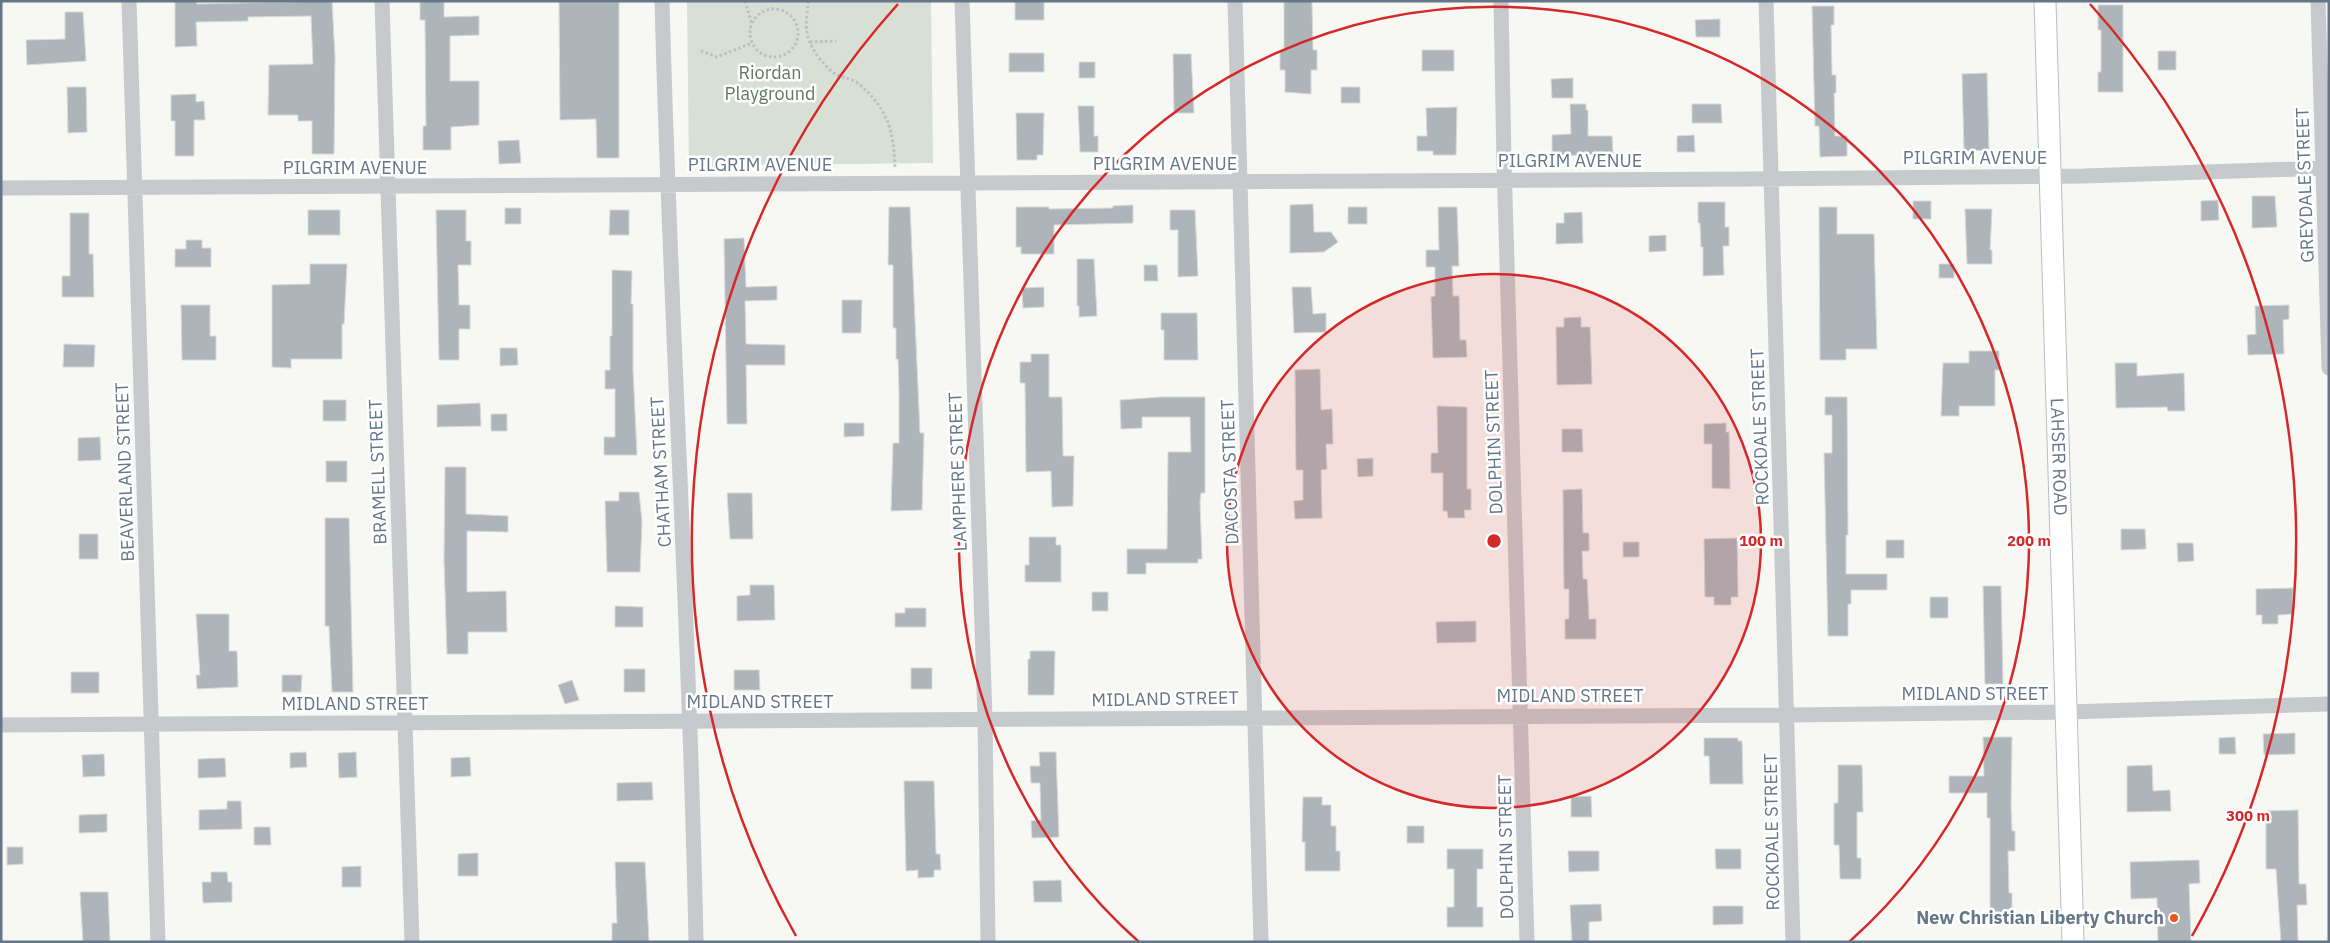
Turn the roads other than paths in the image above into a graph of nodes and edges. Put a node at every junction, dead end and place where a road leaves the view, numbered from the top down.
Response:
1 (129, 1) edge
2 (382, 1) edge
3 (662, 1) edge
4 (962, 1) edge
5 (1234, 1) edge
6 (1501, 1) edge
7 (1766, 1) edge
8 (2045, 1) edge
9 (2318, 1) edge
10 (2326, 169) edge
11 (2050, 176) junction
12 (1771, 179) junction
13 (1504, 180) junction
14 (1241, 182) junction
15 (667, 184) junction
16 (967, 184) junction
17 (387, 186) junction
18 (134, 187) junction
19 (1, 188) edge
20 (2329, 368) edge
21 (2329, 704) edge
22 (2067, 712) junction
23 (1788, 715) junction
24 (1521, 716) junction
25 (1255, 717) junction
26 (985, 719) junction
27 (691, 721) junction
28 (404, 723) junction
29 (151, 724) junction
30 (1, 725) edge
31 (158, 942) edge
32 (412, 942) edge
33 (696, 942) edge
34 (988, 942) edge
35 (1261, 942) edge
36 (1527, 942) edge
37 (1793, 942) edge
38 (2073, 942) edge

1 - 18 street, BEAVERLAND STREET
2 - 17 street, BRAMELL STREET
3 - 15 street, CHATHAM STREET
4 - 16 street, LAMPHERE STREET
5 - 14 street, DACOSTA STREET
6 - 13 street, DOLPHIN STREET
7 - 12 street, ROCKDALE STREET
8 - 11 main road, LAHSER ROAD
9 - 10 street, GREYDALE STREET
10 - 11 street, PILGRIM AVENUE
10 - 20 street, GREYDALE STREET
11 - 12 street, PILGRIM AVENUE
11 - 22 main road, LAHSER ROAD
12 - 13 street, PILGRIM AVENUE
12 - 23 street, ROCKDALE STREET
13 - 14 street, PILGRIM AVENUE
13 - 24 street, DOLPHIN STREET
14 - 16 street, PILGRIM AVENUE
14 - 25 street, DACOSTA STREET
15 - 16 street, PILGRIM AVENUE
15 - 17 street, PILGRIM AVENUE
15 - 27 street, CHATHAM STREET
16 - 26 street, LAMPHERE STREET
17 - 18 street, PILGRIM AVENUE
17 - 28 street, BRAMELL STREET
18 - 19 street, PILGRIM AVENUE
18 - 29 street, BEAVERLAND STREET
21 - 22 street, MIDLAND STREET
22 - 23 street, MIDLAND STREET
22 - 38 main road, LAHSER ROAD
23 - 24 street, MIDLAND STREET
23 - 37 street, ROCKDALE STREET
24 - 25 street, MIDLAND STREET
24 - 36 street, DOLPHIN STREET
25 - 26 street, MIDLAND STREET
25 - 35 street, DACOSTA STREET
26 - 27 street, MIDLAND STREET
26 - 34 street, LAMPHERE STREET
27 - 28 street, MIDLAND STREET
27 - 33 street, CHATHAM STREET
28 - 29 street, MIDLAND STREET
28 - 32 street, BRAMELL STREET
29 - 30 street, MIDLAND STREET
29 - 31 street, BEAVERLAND STREET

